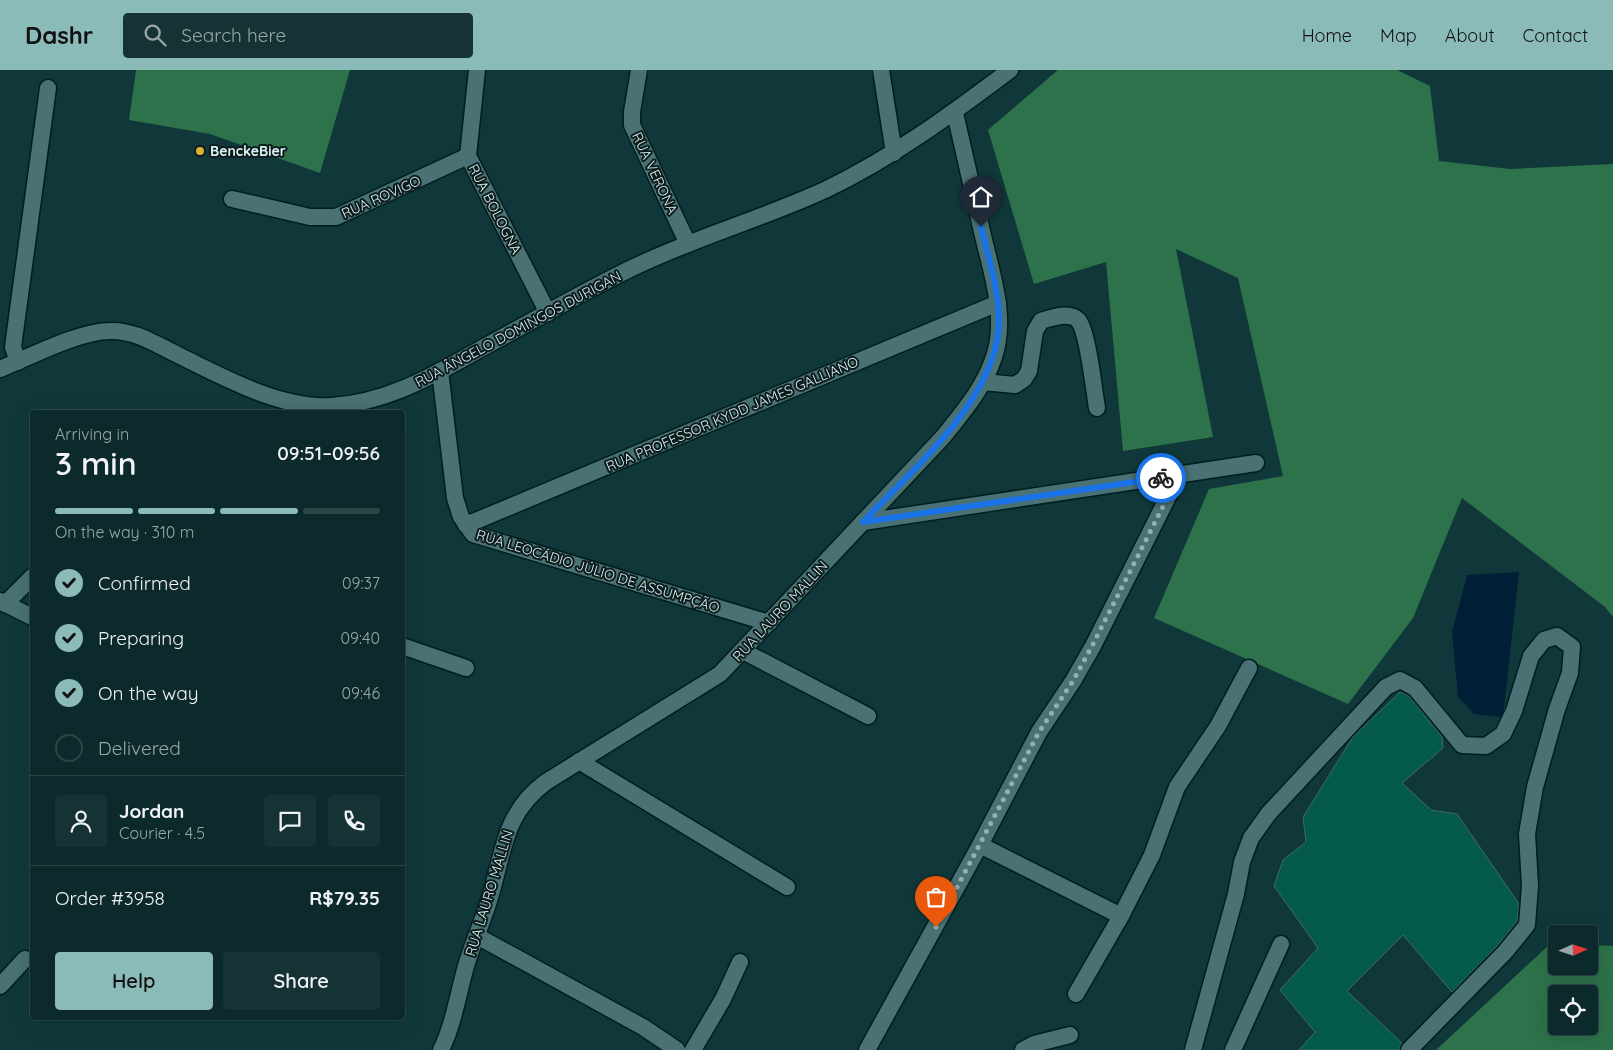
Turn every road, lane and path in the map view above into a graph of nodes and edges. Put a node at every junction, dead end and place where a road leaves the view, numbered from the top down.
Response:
1 (478, 70) edge
2 (639, 70) edge
3 (881, 70) edge
4 (1010, 70) edge
5 (48, 88) dead end
6 (955, 112) junction
7 (894, 153) junction
8 (468, 156) junction
9 (232, 199) dead end
10 (688, 244) junction
11 (998, 303) junction
12 (548, 312) junction
13 (18, 362) junction
14 (0, 370) edge
15 (440, 371) junction
16 (983, 382) junction
17 (1097, 408) dead end
18 (1256, 463) dead end
19 (1179, 475) junction
20 (863, 522) junction
21 (466, 525) junction
22 (30, 579) edge
23 (2, 602) edge
24 (30, 616) edge
25 (769, 623) junction
26 (405, 647) edge
27 (743, 651) junction
28 (466, 668) dead end
29 (1249, 668) dead end
30 (868, 716) dead end
31 (579, 761) junction
32 (980, 845) junction
33 (787, 886) dead end
34 (1121, 916) junction
35 (477, 936) junction
36 (1281, 944) dead end
37 (25, 959) dead end
38 (740, 962) dead end
39 (0, 986) edge
40 (1076, 994) dead end
41 (1070, 1035) dead end
42 (441, 1050) edge
43 (677, 1050) edge
44 (693, 1050) edge
45 (867, 1050) edge
46 (1023, 1050) edge
47 (1193, 1050) edge
48 (1233, 1050) edge
49 (1409, 1050) edge

1 - 8 street, RUA BOLOGNA
2 - 10 street, RUA VERONA
3 - 7 street
4 - 6 street, RUA ÂNGELO DOMINGOS DURIGAN
5 - 13 street
6 - 7 street, RUA ÂNGELO DOMINGOS DURIGAN
6 - 11 street, RUA LAURO MALLIN
7 - 10 street, RUA ÂNGELO DOMINGOS DURIGAN
8 - 9 street, RUA ROVIGO
8 - 12 street, RUA BOLOGNA
10 - 12 street, RUA ÂNGELO DOMINGOS DURIGAN
11 - 16 street, RUA LAURO MALLIN
11 - 21 street, RUA PROFESSOR KYDD JAMES GALLIANO
12 - 15 street, RUA ÂNGELO DOMINGOS DURIGAN
13 - 14 street, RUA ÂNGELO DOMINGOS DURIGAN
13 - 15 street, RUA ÂNGELO DOMINGOS DURIGAN
15 - 21 street, RUA LEOCÁDIO JÚLIO DE ASSUMPÇÃO
16 - 17 street
16 - 20 street, RUA LAURO MALLIN
18 - 19 street
19 - 20 street
19 - 32 street
20 - 25 street, RUA LAURO MALLIN
21 - 25 street, RUA LEOCÁDIO JÚLIO DE ASSUMPÇÃO
22 - 23 street
23 - 24 street
25 - 27 street, RUA LAURO MALLIN
26 - 28 street
27 - 30 street
27 - 31 street, RUA LAURO MALLIN
29 - 34 street
31 - 33 street
31 - 35 street, RUA LAURO MALLIN
32 - 34 street
32 - 45 street
34 - 40 street
35 - 42 street, RUA LAURO MALLIN
35 - 43 street
36 - 48 street
37 - 39 street
38 - 44 street
41 - 46 street
47 - 49 street

